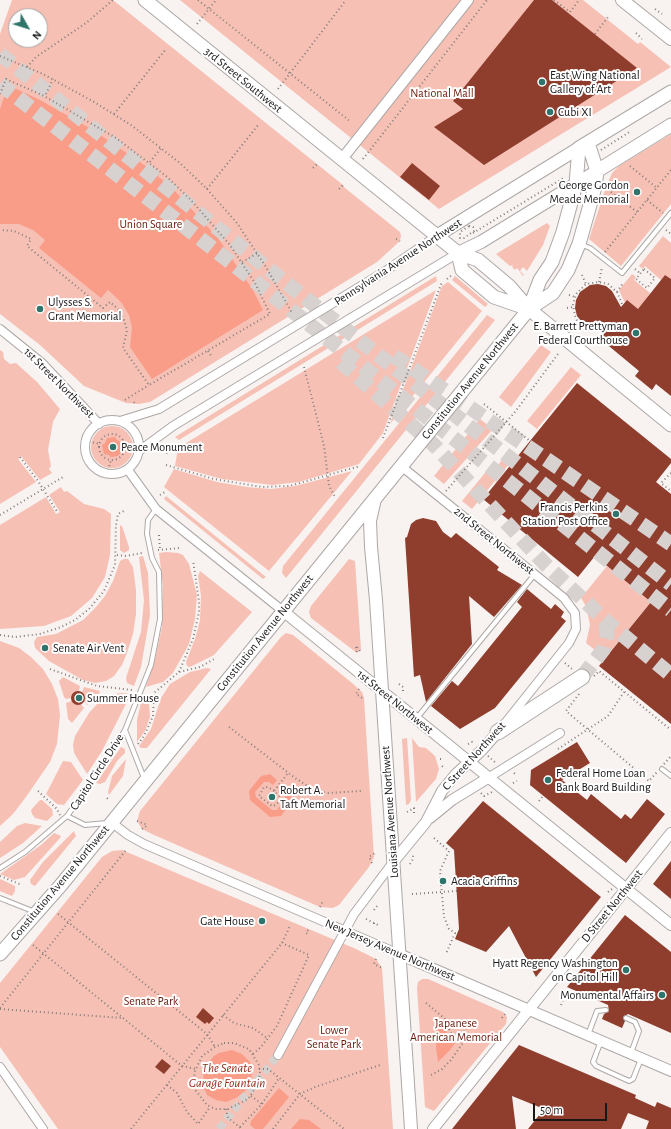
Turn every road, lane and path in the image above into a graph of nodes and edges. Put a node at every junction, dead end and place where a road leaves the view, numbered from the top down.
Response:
1 (113, 0) edge
2 (145, 0) edge
3 (198, 0) edge
4 (216, 0) edge
5 (346, 0) edge
6 (468, 0) edge
7 (487, 0) edge
8 (554, 0) edge
9 (580, 0) edge
10 (622, 0) edge
11 (209, 9) junction
12 (655, 9) dead end
13 (662, 14) dead end
14 (608, 17) dead end
15 (197, 24) dead end
16 (636, 33) dead end
17 (595, 34) dead end
18 (642, 39) dead end
19 (671, 40) edge
20 (166, 49) dead end
21 (0, 56) edge
22 (27, 67) junction
23 (290, 73) junction
24 (53, 79) junction
25 (278, 89) dead end
26 (671, 92) edge
27 (0, 94) edge
28 (46, 94) dead end
29 (114, 114) junction
30 (351, 122) dead end
31 (259, 124) dead end
32 (671, 125) edge
33 (633, 130) dead end
34 (584, 145) junction
35 (162, 148) junction
36 (592, 156) junction
37 (342, 159) junction
38 (363, 159) dead end
39 (149, 163) junction
40 (317, 164) dead end
41 (578, 166) junction
42 (630, 166) dead end
43 (313, 168) dead end
44 (671, 170) edge
45 (596, 171) junction
46 (572, 179) junction
47 (343, 185) dead end
48 (657, 188) junction
49 (207, 189) junction
50 (339, 190) dead end
51 (611, 192) dead end
52 (647, 200) junction
53 (637, 212) junction
54 (662, 212) dead end
55 (671, 213) edge
56 (0, 230) edge
57 (666, 230) dead end
58 (671, 234) edge
59 (438, 235) junction
60 (464, 238) joint
61 (396, 239) dead end
62 (400, 241) dead end
63 (580, 244) junction
64 (455, 250) junction
65 (258, 253) junction
66 (605, 253) dead end
67 (242, 262) junction
68 (602, 267) dead end
69 (635, 269) dead end
70 (641, 274) junction
71 (453, 275) dead end
72 (582, 275) dead end
73 (447, 279) dead end
74 (442, 282) dead end
75 (599, 282) junction
76 (586, 284) junction
77 (623, 284) dead end
78 (617, 292) junction
79 (570, 295) dead end
80 (575, 297) junction
81 (622, 304) dead end
82 (573, 307) junction
83 (567, 308) dead end
84 (528, 309) junction
85 (292, 313) dead end
86 (580, 328) dead end
87 (0, 329) edge
88 (208, 351) junction
89 (558, 354) dead end
90 (212, 357) dead end
91 (304, 367) dead end
92 (149, 385) junction
93 (125, 400) dead end
94 (484, 404) dead end
95 (120, 421) junction
96 (507, 422) junction
97 (99, 424) junction
98 (671, 425) edge
99 (383, 438) dead end
100 (86, 441) junction
101 (530, 441) dead end
102 (100, 444) junction
103 (139, 451) junction
104 (163, 451) dead end
105 (169, 454) dead end
106 (20, 457) dead end
107 (111, 460) junction
108 (166, 465) dead end
109 (360, 466) dead end
110 (401, 466) junction
111 (128, 470) junction
112 (671, 473) edge
113 (107, 474) junction
114 (329, 475) junction
115 (63, 476) dead end
116 (43, 488) junction
117 (671, 490) edge
118 (446, 491) dead end
119 (165, 492) dead end
120 (160, 494) dead end
121 (376, 496) junction
122 (335, 497) dead end
123 (156, 509) junction
124 (124, 511) dead end
125 (58, 513) dead end
126 (0, 515) edge
127 (159, 536) dead end
128 (180, 548) dead end
129 (142, 553) dead end
130 (117, 555) junction
131 (194, 560) dead end
132 (535, 574) junction
133 (282, 611) junction
134 (577, 624) joint
135 (0, 635) edge
136 (360, 651) dead end
137 (356, 653) dead end
138 (216, 658) dead end
139 (564, 663) dead end
140 (50, 669) dead end
141 (179, 672) junction
142 (584, 676) junction
143 (399, 684) dead end
144 (359, 689) dead end
145 (132, 690) dead end
146 (381, 691) junction
147 (403, 691) dead end
148 (624, 691) junction
149 (149, 692) dead end
150 (154, 693) junction
151 (580, 694) dead end
152 (364, 699) dead end
153 (416, 719) junction
154 (229, 727) dead end
155 (588, 729) junction
156 (124, 730) junction
157 (671, 730) edge
158 (498, 732) junction
159 (560, 732) dead end
160 (138, 744) dead end
161 (468, 744) dead end
162 (474, 744) dead end
163 (558, 748) dead end
164 (487, 755) dead end
165 (671, 756) edge
166 (469, 762) junction
167 (496, 763) dead end
168 (661, 768) junction
169 (288, 773) junction
170 (671, 776) edge
171 (488, 778) junction
172 (145, 780) junction
173 (517, 782) dead end
174 (513, 783) dead end
175 (38, 791) dead end
176 (274, 791) junction
177 (361, 791) dead end
178 (492, 792) dead end
179 (484, 796) dead end
180 (543, 796) dead end
181 (539, 801) dead end
182 (58, 810) dead end
183 (407, 812) dead end
184 (414, 813) dead end
185 (67, 816) junction
186 (138, 821) dead end
187 (112, 822) junction
188 (426, 822) junction
189 (142, 829) dead end
190 (671, 833) edge
191 (434, 838) dead end
192 (126, 850) dead end
193 (374, 853) dead end
194 (413, 853) dead end
195 (394, 861) junction
196 (372, 863) dead end
197 (410, 864) dead end
198 (0, 868) edge
199 (0, 876) edge
200 (22, 885) dead end
201 (626, 888) junction
202 (612, 889) dead end
203 (457, 891) dead end
204 (441, 892) junction
205 (608, 892) dead end
206 (412, 894) dead end
207 (0, 898) edge
208 (323, 900) dead end
209 (374, 904) dead end
210 (378, 905) dead end
211 (320, 906) dead end
212 (38, 913) junction
213 (58, 914) dead end
214 (366, 919) dead end
215 (69, 922) junction
216 (374, 923) junction
217 (378, 925) dead end
218 (290, 926) dead end
219 (671, 926) edge
220 (374, 927) dead end
221 (308, 930) dead end
222 (344, 930) junction
223 (308, 934) dead end
224 (282, 943) junction
225 (33, 945) dead end
226 (43, 953) junction
227 (0, 954) edge
228 (399, 954) junction
229 (446, 954) dead end
230 (376, 959) dead end
231 (382, 968) dead end
232 (562, 1001) dead end
233 (426, 1003) dead end
234 (561, 1005) dead end
235 (0, 1008) edge
236 (528, 1010) junction
237 (606, 1010) dead end
238 (505, 1014) dead end
239 (223, 1015) junction
240 (123, 1018) junction
241 (502, 1018) dead end
242 (626, 1018) dead end
243 (450, 1023) junction
244 (466, 1029) junction
245 (207, 1034) junction
246 (588, 1035) junction
247 (267, 1038) junction
248 (601, 1041) junction
249 (214, 1047) junction
250 (631, 1053) junction
251 (253, 1054) junction
252 (278, 1054) tunnel mouth
253 (641, 1058) junction
254 (380, 1065) dead end
255 (182, 1066) junction
256 (0, 1067) edge
257 (259, 1069) junction
258 (196, 1070) junction
259 (671, 1071) edge
260 (431, 1075) dead end
261 (279, 1078) junction
262 (167, 1085) junction
263 (300, 1094) junction
264 (251, 1096) junction
265 (262, 1104) junction
266 (210, 1107) junction
267 (226, 1109) junction
268 (241, 1128) edge
269 (43, 1129) edge
270 (131, 1129) edge
271 (273, 1129) edge
272 (344, 1129) edge
273 (411, 1129) edge
274 (433, 1129) edge

1 - 22 path
2 - 37 main road, 3rd Street Southwest
3 - 11 path
4 - 11 path
5 - 23 path
6 - 37 street
7 - 38 path
8 - 9 path
10 - 19 main road
11 - 15 path
11 - 23 path
12 - 13 path
14 - 17 path
16 - 18 path
20 - 29 path
21 - 22 path
22 - 24 path
23 - 25 path
23 - 30 path
24 - 28 path
24 - 29 path
26 - 34 main road, Pennsylvania Avenue Northwest
27 - 39 path
29 - 35 path
31 - 49 path
32 - 45 main road, Pennsylvania Avenue Northwest
33 - 36 path
34 - 36 main road, Constitution Avenue Northwest
34 - 41 main road, Constitution Avenue Northwest
34 - 59 main road, Pennsylvania Avenue Northwest
35 - 39 path
35 - 49 path
36 - 45 main road, Constitution Avenue Northwest
37 - 59 main road, 3rd Street Southwest
39 - 67 path
40 - 43 path
41 - 46 main road, Constitution Avenue Northwest
41 - 46 path
42 - 48 path
44 - 48 path
45 - 46 main road, Pennsylvania Avenue Northwest
45 - 63 main road, Constitution Avenue Northwest
46 - 64 path
46 - 64 main road, Pennsylvania Avenue Northwest
46 - 84 main road, Constitution Avenue Northwest
47 - 50 path
48 - 52 path
49 - 65 path
51 - 53 path
52 - 53 path
52 - 54 path
53 - 66 path
55 - 63 lane
56 - 92 path
57 - 58 path
59 - 64 main road, 3rd Street Southwest
59 - 95 street, Pennsylvania Avenue Northwest
60 - 60 path
61 - 62 path
63 - 84 main road, Constitution Avenue Northwest
64 - 84 main road
64 - 84 main road
64 - 103 street, Pennsylvania Avenue Northwest
65 - 67 path
65 - 85 path
67 - 88 path
68 - 75 path
69 - 70 path
70 - 70 path
71 - 73 path
72 - 76 path
74 - 99 path
75 - 76 path
75 - 78 path
76 - 80 path
77 - 78 path
78 - 81 path
79 - 80 path
80 - 82 path
82 - 83 path
82 - 86 path
84 - 98 main road
84 - 110 main road, Constitution Avenue Northwest
87 - 97 street, 1st Street Northwest
88 - 90 path
88 - 92 path
89 - 96 path
91 - 114 path
92 - 93 path
94 - 96 path
95 - 97 street, Pennsylvania Avenue Northwest
95 - 103 street
96 - 101 path
96 - 118 path
97 - 100 street
100 - 102 path
100 - 113 street
102 - 107 path
102 - 107 path
103 - 111 street
104 - 105 path
106 - 116 path
107 - 113 path
108 - 114 path
109 - 114 path
110 - 121 main road, Constitution Avenue Northwest
110 - 132 street, 2nd Street Northwest
111 - 113 street
111 - 123 street, 1st Street Northwest
112 - 117 path
114 - 122 path
115 - 116 path
116 - 125 path
116 - 126 path
119 - 120 path
121 - 133 main road, Constitution Avenue Northwest
121 - 146 main road, Louisiana Avenue Northwest
123 - 133 street, 1st Street Northwest
123 - 156 lane, Capitol Circle Drive
124 - 130 path
127 - 128 path
129 - 130 path
130 - 135 path
131 - 141 path
132 - 134 street, 2nd Street Northwest
132 - 153 lane
133 - 146 street, 1st Street Northwest
133 - 172 main road, Constitution Avenue Northwest
134 - 158 street, C Street Northwest
136 - 137 path
138 - 141 path
139 - 142 path
140 - 145 path
141 - 150 path
142 - 148 path
142 - 158 highway
143 - 147 path
144 - 152 path
146 - 153 street, 1st Street Northwest
146 - 195 main road, Louisiana Avenue Northwest
148 - 155 path
148 - 157 path
149 - 150 path
150 - 160 path
151 - 155 path
153 - 166 street, 1st Street Northwest
154 - 169 path
155 - 163 path
155 - 168 path
156 - 172 lane
156 - 185 lane, Capitol Circle Drive
158 - 166 street, C Street Northwest
159 - 171 street
161 - 162 path
164 - 167 path
165 - 168 path
166 - 171 street, 1st Street Northwest
166 - 188 street, C Street Northwest
168 - 170 lane
169 - 176 path
169 - 177 path
171 - 188 street
171 - 201 street, 1st Street Northwest
172 - 187 main road, Constitution Avenue Northwest
173 - 174 path
175 - 182 path
176 - 176 path
178 - 179 path
180 - 181 path
183 - 184 path
185 - 187 lane
185 - 198 lane, Capitol Circle Drive
186 - 189 path
187 - 212 main road, Constitution Avenue Northwest
187 - 222 street, New Jersey Avenue Northwest
188 - 195 street, C Street Northwest
190 - 201 street, D Street Northwest
191 - 204 path
192 - 215 path
193 - 196 path
194 - 197 path
195 - 222 street, C Street Northwest
195 - 228 main road, Louisiana Avenue Northwest
199 - 200 path
201 - 219 street, 1st Street Northwest
201 - 236 street, D Street Northwest
202 - 205 path
203 - 204 path
204 - 206 path
204 - 229 path
207 - 212 lane
208 - 211 path
209 - 210 path
212 - 227 main road, Constitution Avenue Northwest
213 - 215 path
214 - 216 path
215 - 226 path
215 - 245 path
216 - 217 path
216 - 220 path
218 - 224 path
221 - 223 path
222 - 228 street, New Jersey Avenue Northwest
222 - 252 street, C Street Northwest
224 - 239 path
224 - 247 path
225 - 226 path
226 - 235 path
226 - 240 path
228 - 236 street, New Jersey Avenue Northwest
228 - 273 main road, Louisiana Avenue Northwest
230 - 231 path
232 - 234 path
233 - 243 path
235 - 240 path
236 - 246 street, New Jersey Avenue Northwest
236 - 274 street, D Street Northwest
237 - 246 lane
238 - 241 path
239 - 245 path
239 - 247 path
240 - 255 path
242 - 250 lane
243 - 244 path
243 - 244 path
244 - 260 path
245 - 249 path
245 - 255 path
246 - 248 street, New Jersey Avenue Northwest
247 - 251 path
248 - 250 street, New Jersey Avenue Northwest
248 - 253 lane
249 - 251 path
249 - 258 path
250 - 253 street, New Jersey Avenue Northwest
251 - 257 path
253 - 259 street, New Jersey Avenue Northwest
254 - 263 path
255 - 258 path
255 - 262 path
256 - 269 street
257 - 261 path
257 - 264 path
258 - 266 path
261 - 263 path
261 - 265 path
262 - 266 path
262 - 270 path
263 - 271 path
263 - 272 path
264 - 265 path
264 - 267 path
265 - 268 path
266 - 267 path
267 - 268 path

